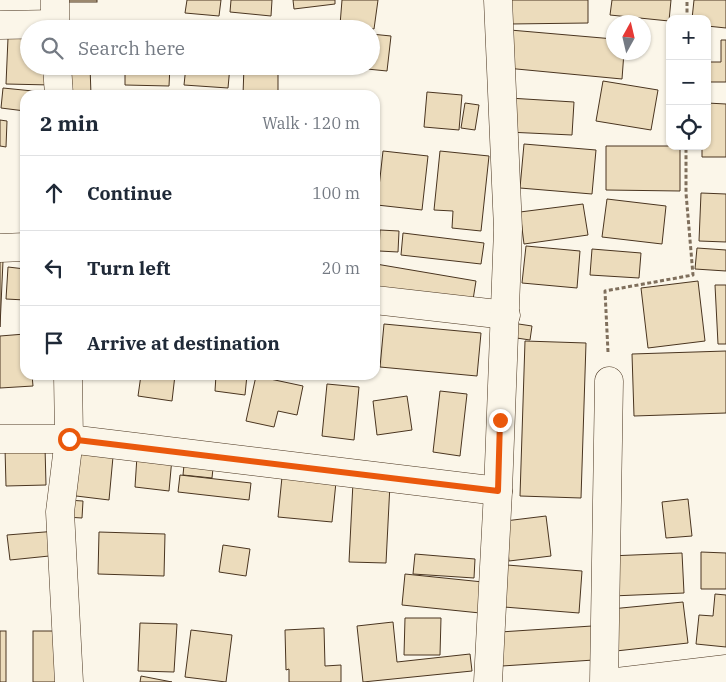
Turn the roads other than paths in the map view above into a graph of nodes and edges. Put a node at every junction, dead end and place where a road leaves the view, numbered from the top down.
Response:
1 (498, 0) edge
2 (55, 18) edge
3 (39, 20) edge
4 (20, 22) edge
5 (0, 25) edge
6 (57, 75) edge
7 (58, 90) edge
8 (20, 247) edge
9 (0, 248) edge
10 (380, 301) edge
11 (506, 315) junction
12 (68, 380) edge
13 (609, 381) road end
14 (0, 439) edge
15 (69, 439) junction
16 (498, 491) junction
17 (726, 669) edge
18 (69, 682) edge
19 (488, 682) edge
20 (604, 682) edge
21 (617, 682) edge

1 - 11 street
2 - 3 street
4 - 5 street
6 - 7 street
8 - 9 street
10 - 11 street
11 - 16 street
12 - 15 street
13 - 20 street
14 - 15 street
15 - 16 street
15 - 18 street
16 - 19 street
17 - 21 street

